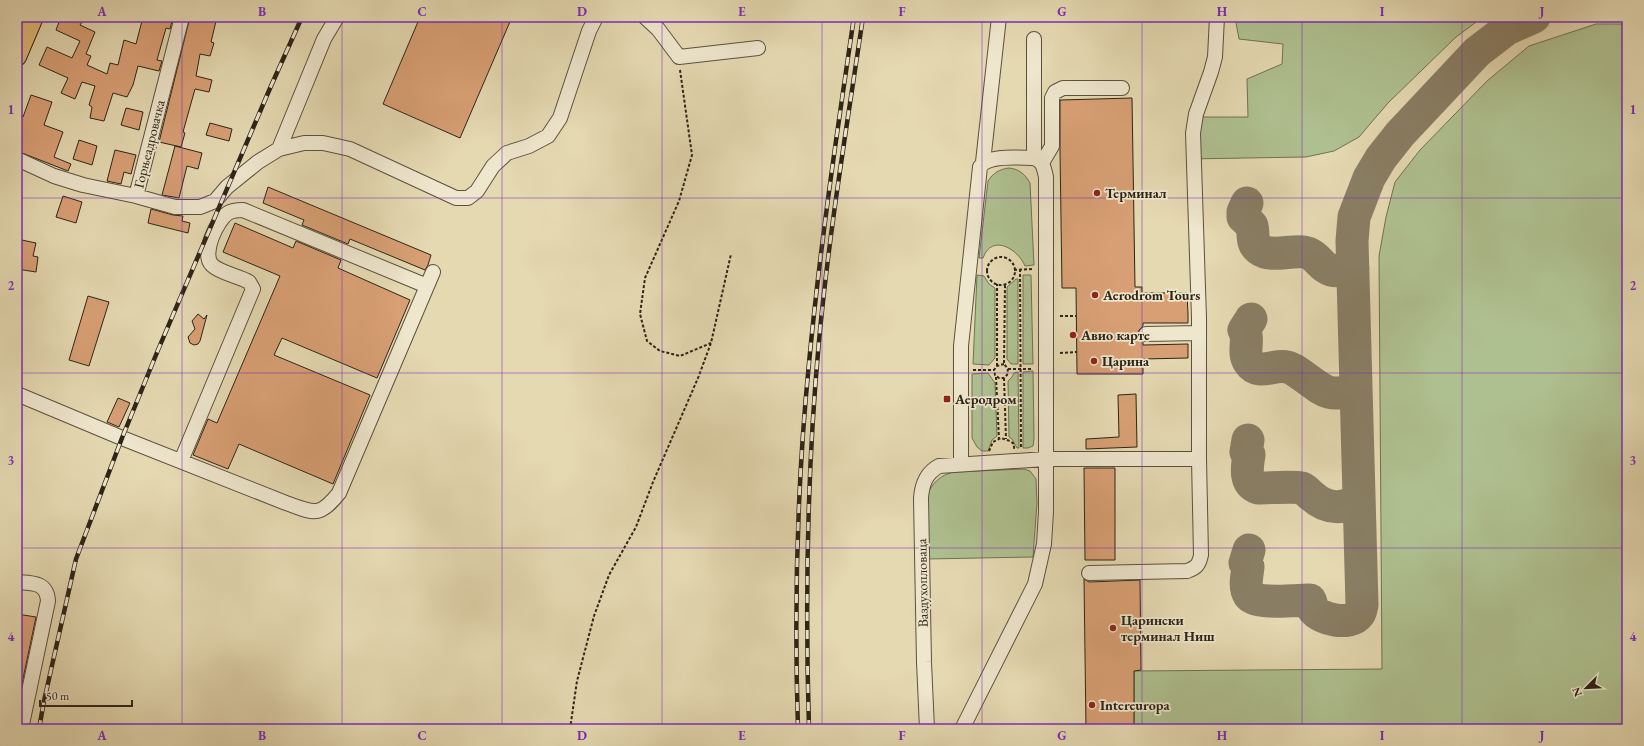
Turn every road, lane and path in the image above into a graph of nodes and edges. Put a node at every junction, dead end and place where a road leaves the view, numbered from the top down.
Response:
1 (34, 17) edge
2 (182, 17) edge
3 (337, 17) edge
4 (596, 17) edge
5 (645, 17) edge
6 (999, 17) edge
7 (1217, 17) edge
8 (1034, 39) dead end
9 (758, 48) dead end
10 (17, 57) edge
11 (679, 57) junction
12 (1122, 88) dead end
13 (280, 149) junction
14 (17, 159) edge
15 (1038, 160) junction
16 (983, 162) junction
17 (136, 196) junction
18 (731, 254) dead end
19 (1020, 269) junction
20 (1036, 269) dead end
21 (1014, 270) junction
22 (433, 272) dead end
23 (997, 284) junction
24 (1005, 284) junction
25 (427, 286) junction
26 (1059, 316) dead end
27 (1076, 316) dead end
28 (1146, 334) dead end
29 (1199, 334) junction
30 (711, 343) junction
31 (1077, 352) dead end
32 (1060, 353) dead end
33 (1004, 364) junction
34 (997, 366) junction
35 (1008, 369) junction
36 (1021, 369) junction
37 (1036, 369) dead end
38 (969, 370) dead end
39 (994, 370) junction
40 (996, 377) junction
41 (1004, 378) junction
42 (17, 394) edge
43 (999, 439) junction
44 (1006, 439) junction
45 (1021, 451) dead end
46 (1014, 452) dead end
47 (989, 453) dead end
48 (1046, 459) junction
49 (1199, 459) junction
50 (181, 461) junction
51 (961, 464) junction
52 (1089, 573) dead end
53 (17, 582) edge
54 (21, 729) edge
55 (570, 729) edge
56 (927, 729) edge
57 (962, 729) edge

1 - 10 main road
2 - 17 street, Горњеадровачка
3 - 13 street
4 - 13 street
5 - 11 street
6 - 16 street
7 - 29 street
8 - 15 street
9 - 11 street
11 - 30 path
12 - 15 street
13 - 17 street
14 - 17 street, Горњеадровачка
15 - 16 street
15 - 48 street
16 - 51 street
18 - 30 path
19 - 20 path
19 - 21 path
19 - 36 path
21 - 23 path
21 - 24 path
22 - 25 street
23 - 24 path
23 - 34 path
24 - 33 path
25 - 50 street
25 - 50 street
26 - 27 path
28 - 29 street
29 - 49 street
30 - 55 path
31 - 32 path
33 - 34 path
33 - 35 path
34 - 39 path
35 - 36 path
35 - 41 path
36 - 37 path
36 - 45 path
38 - 39 path
39 - 40 path
40 - 41 path
40 - 43 path
41 - 44 path
42 - 50 street
43 - 44 path
43 - 47 path
44 - 46 path
48 - 49 street, Ваздухопловаца
48 - 51 street, Ваздухопловаца
48 - 57 street
49 - 52 street
51 - 56 street, Ваздухопловаца
53 - 54 street

